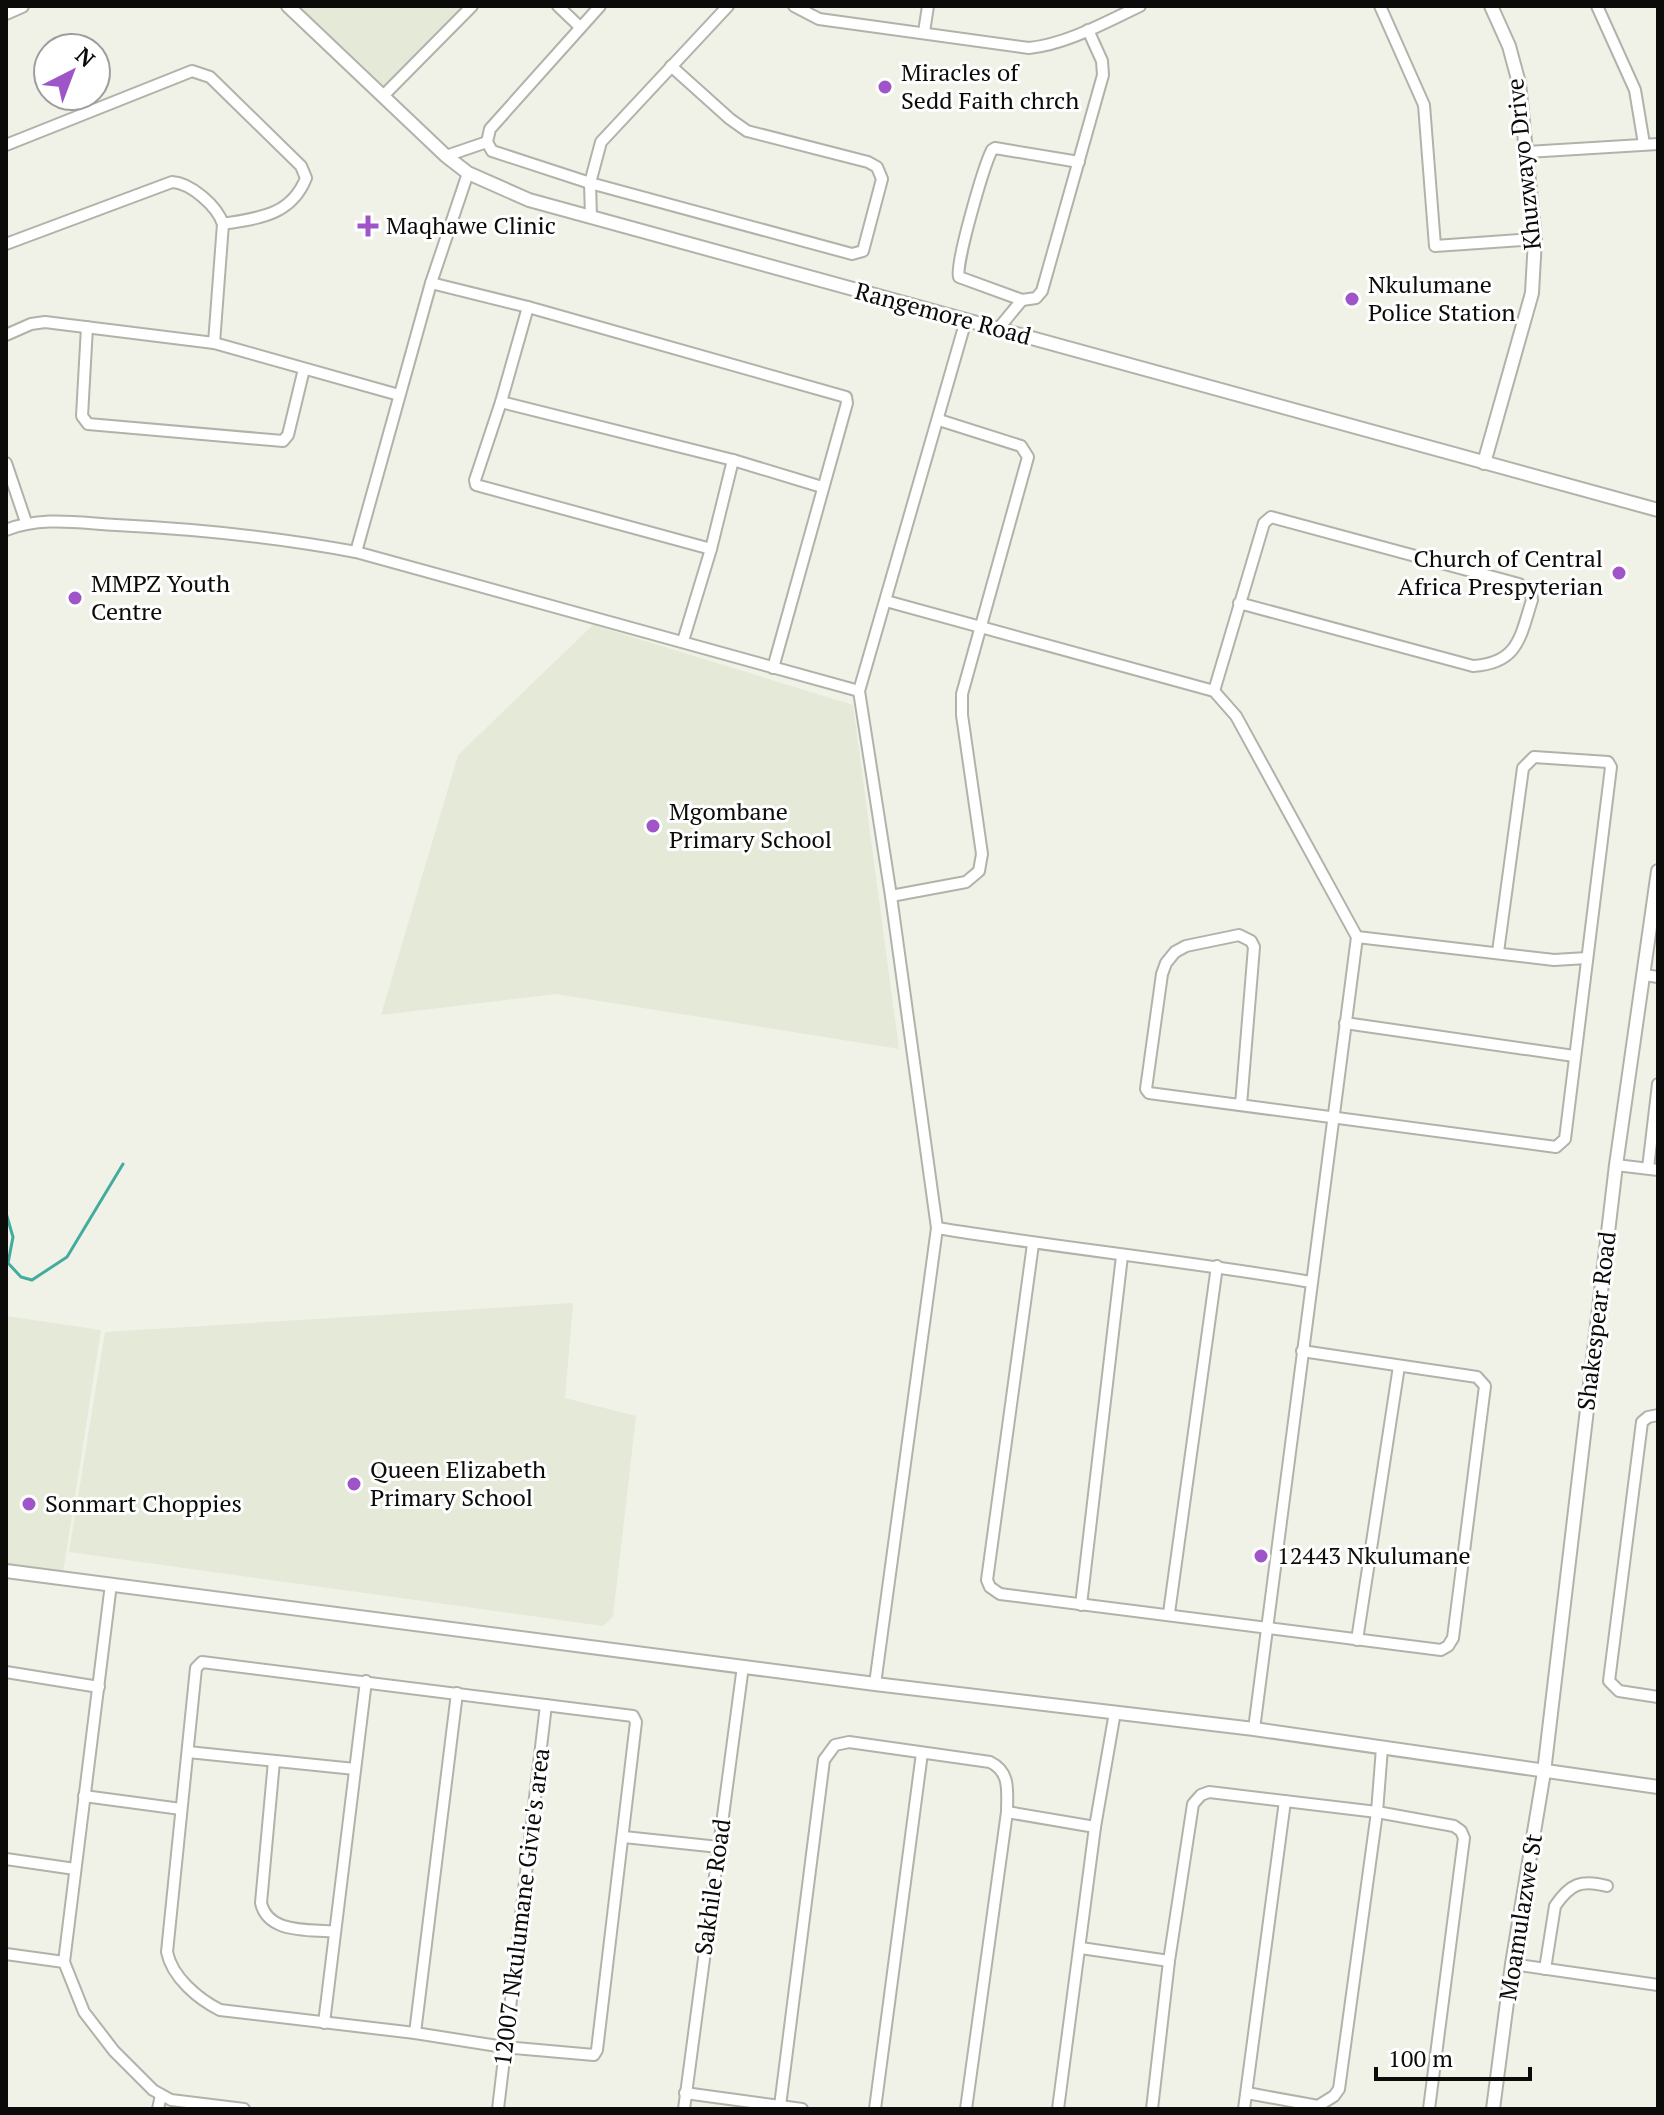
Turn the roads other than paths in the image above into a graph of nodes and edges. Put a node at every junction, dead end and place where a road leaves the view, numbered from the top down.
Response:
1 (22, 6) edge
2 (288, 6) edge
3 (472, 6) edge
4 (558, 6) edge
5 (600, 6) edge
6 (728, 6) edge
7 (794, 6) edge
8 (928, 6) edge
9 (1140, 6) edge
10 (1380, 6) edge
11 (1491, 6) edge
12 (1597, 6) edge
13 (6, 12) edge
14 (580, 27) junction
15 (1088, 30) junction
16 (924, 32) junction
17 (671, 66) junction
18 (383, 96) junction
19 (487, 142) junction
20 (1644, 144) junction
21 (1658, 144) edge
22 (6, 145) edge
23 (1527, 152) junction
24 (446, 156) junction
25 (1079, 162) junction
26 (468, 173) junction
27 (590, 183) junction
28 (591, 217) junction
29 (223, 224) junction
30 (1535, 239) junction
31 (6, 244) edge
32 (431, 283) junction
33 (1022, 300) junction
34 (528, 307) junction
35 (966, 320) junction
36 (87, 327) junction
37 (998, 329) junction
38 (6, 335) edge
39 (214, 343) junction
40 (304, 369) junction
41 (399, 395) junction
42 (501, 402) junction
43 (939, 420) junction
44 (733, 460) junction
45 (6, 463) edge
46 (1484, 463) junction
47 (822, 487) junction
48 (1658, 510) edge
49 (26, 522) junction
50 (6, 530) edge
51 (711, 549) junction
52 (356, 552) junction
53 (886, 601) junction
54 (1239, 603) junction
55 (982, 627) junction
56 (683, 641) junction
57 (773, 668) junction
58 (859, 691) junction
59 (1214, 691) junction
60 (1658, 871) edge
61 (891, 896) junction
62 (1357, 937) junction
63 (1498, 952) junction
64 (1587, 958) junction
65 (1644, 975) junction
66 (1658, 977) edge
67 (1345, 1023) junction
68 (1574, 1056) junction
69 (1658, 1090) edge
70 (1241, 1105) junction
71 (1332, 1119) junction
72 (1616, 1165) junction
73 (1653, 1169) edge
74 (937, 1228) junction
75 (1033, 1244) junction
76 (1122, 1256) junction
77 (1217, 1266) junction
78 (1311, 1282) junction
79 (1302, 1351) junction
80 (1399, 1366) junction
81 (1658, 1415) edge
82 (6, 1571) edge
83 (111, 1584) junction
84 (1081, 1605) junction
85 (1169, 1613) junction
86 (1267, 1627) junction
87 (1357, 1640) junction
88 (743, 1666) junction
89 (6, 1672) edge
90 (366, 1681) junction
91 (875, 1684) junction
92 (99, 1687) junction
93 (457, 1693) junction
94 (1658, 1697) edge
95 (546, 1705) junction
96 (1115, 1712) junction
97 (1254, 1729) junction
98 (1382, 1748) junction
99 (188, 1752) junction
100 (922, 1753) junction
101 (274, 1761) junction
102 (355, 1769) junction
103 (1544, 1772) junction
104 (1658, 1787) edge
105 (84, 1796) junction
106 (1285, 1801) junction
107 (181, 1809) junction
108 (1007, 1812) junction
109 (1377, 1812) junction
110 (1095, 1827) junction
111 (624, 1837) junction
112 (719, 1847) junction
113 (6, 1859) edge
114 (75, 1869) junction
115 (1607, 1886) dead end
116 (335, 1932) junction
117 (1081, 1948) junction
118 (6, 1954) edge
119 (1169, 1961) junction
120 (64, 1962) junction
121 (1512, 1964) junction
122 (1545, 1969) junction
123 (1658, 1985) edge
124 (324, 2023) junction
125 (415, 2033) junction
126 (504, 2047) junction
127 (685, 2093) junction
128 (1247, 2093) junction
129 (161, 2095) junction
130 (780, 2106) junction
131 (158, 2109) edge
132 (244, 2109) edge
133 (498, 2109) edge
134 (684, 2109) edge
135 (802, 2109) edge
136 (875, 2109) edge
137 (966, 2109) edge
138 (1058, 2109) edge
139 (1152, 2109) edge
140 (1244, 2109) edge
141 (1429, 2109) edge
142 (1493, 2109) edge

1 - 13 street
2 - 18 street, Rangemore Road
3 - 18 street
4 - 14 street
5 - 14 street
6 - 17 street
7 - 16 street
8 - 16 street
9 - 15 street
10 - 30 street
11 - 23 street, Khuzwayo Drive
12 - 20 street
14 - 19 street
15 - 16 street
15 - 25 street
17 - 27 street
17 - 27 street
18 - 24 street, Rangemore Road
19 - 24 street
19 - 27 street
20 - 21 street
20 - 23 street
22 - 29 street
23 - 30 street, Khuzwayo Drive
24 - 26 street, Rangemore Road
25 - 33 street
25 - 33 street
26 - 28 street, Rangemore Road
26 - 32 street
27 - 28 street
28 - 35 street, Rangemore Road
29 - 31 street
29 - 39 street
30 - 46 street, Khuzwayo Drive
32 - 34 street
32 - 41 street
33 - 37 street
34 - 42 street
34 - 47 street
35 - 37 street, Rangemore Road
35 - 43 street
36 - 38 street
36 - 39 street
36 - 40 street
37 - 46 street, Rangemore Road
39 - 40 street
40 - 41 street
41 - 52 street
42 - 44 street
42 - 51 street
43 - 53 street
43 - 55 street
44 - 47 street
44 - 51 street
45 - 49 street
46 - 48 street, Rangemore Road
47 - 57 street
49 - 50 street
49 - 52 street
51 - 56 street
52 - 56 street
53 - 55 street
53 - 58 street
54 - 54 street
54 - 59 street
55 - 59 street
55 - 61 street
56 - 57 street
57 - 58 street
58 - 61 street
59 - 62 street
60 - 65 street, Shakespear Road
61 - 74 street
62 - 63 street
62 - 67 street
63 - 64 street
63 - 64 street
64 - 68 street
65 - 66 street
65 - 72 street, Shakespear Road
67 - 68 street
67 - 71 street
68 - 71 street
69 - 73 street
70 - 70 street
70 - 71 street
71 - 78 street
72 - 73 street
72 - 103 street, Shakespear Road
74 - 75 street
74 - 91 street
75 - 76 street
75 - 84 street
76 - 77 street
76 - 84 street
77 - 78 street
77 - 85 street
78 - 79 street
79 - 80 street
79 - 86 street
80 - 87 street
80 - 87 street
81 - 94 street
82 - 83 street
83 - 88 street
83 - 92 street
84 - 85 street
85 - 86 street
86 - 87 street
86 - 97 street
88 - 91 street
88 - 112 street, Sakhile Road
89 - 92 street
90 - 93 street
90 - 99 street
90 - 102 street
91 - 96 street
92 - 105 street
93 - 95 street
93 - 125 street
95 - 111 street
95 - 126 street, 12007 Nkulumane Givie's area
96 - 97 street
96 - 110 street
97 - 98 street
98 - 103 street
98 - 109 street
99 - 101 street
99 - 107 street
100 - 108 street
100 - 130 street
100 - 136 street
101 - 102 street
101 - 116 street
102 - 116 street
103 - 104 street
103 - 121 street, Moamulazwe St
105 - 107 street
105 - 114 street
106 - 109 street
106 - 119 street
106 - 128 street
107 - 124 street
108 - 110 street
108 - 137 street
109 - 128 street
109 - 141 street
110 - 117 street
111 - 112 street
111 - 126 street
112 - 127 street, Sakhile Road
113 - 114 street
114 - 120 street
115 - 122 street
116 - 124 street
117 - 119 street
117 - 138 street
118 - 120 street
119 - 139 street
120 - 129 street
121 - 122 street
121 - 142 street, Moamulazwe St
122 - 123 street
124 - 125 street
125 - 126 street
126 - 133 street, 12007 Nkulumane Givie's area
127 - 130 street
127 - 134 street, Sakhile Road
128 - 140 street
129 - 131 street
129 - 132 street
130 - 135 street

